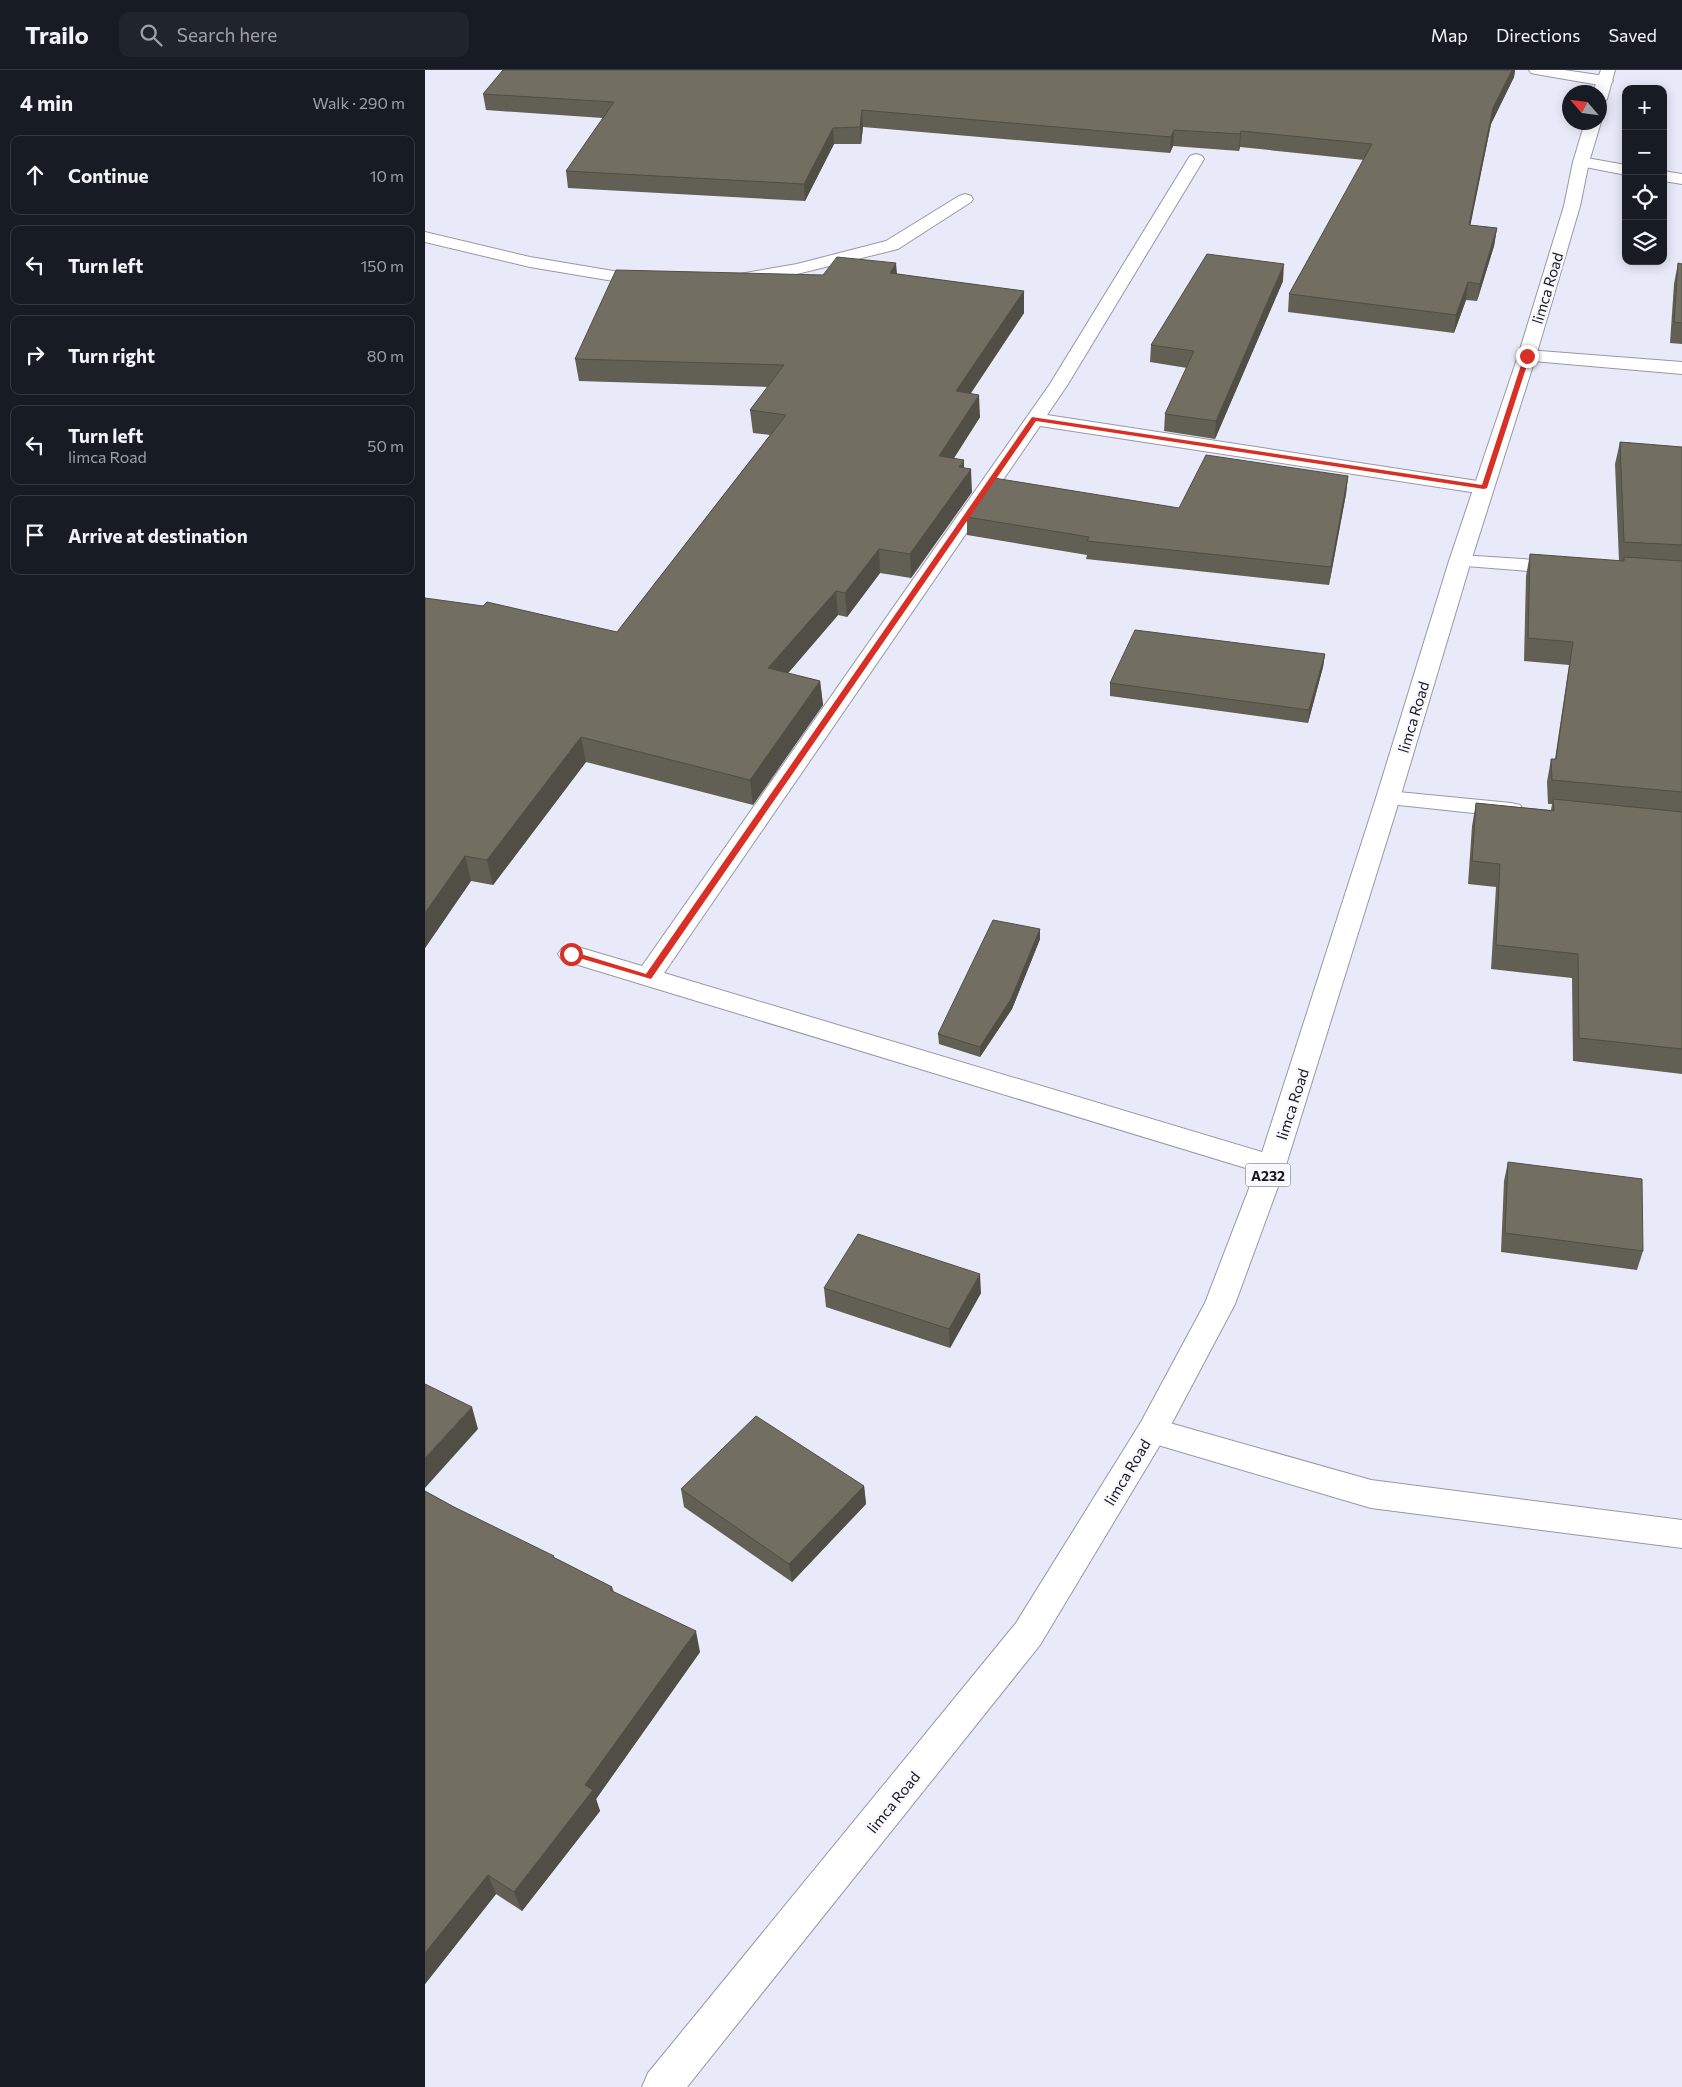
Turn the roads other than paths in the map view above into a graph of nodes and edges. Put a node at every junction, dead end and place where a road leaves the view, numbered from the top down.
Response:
1 (1537, 70) edge
2 (1607, 76) edge
3 (1591, 130) edge
4 (1196, 159) edge
5 (1581, 162) junction
6 (1622, 169) edge
7 (1667, 177) edge
8 (1682, 179) edge
9 (965, 199) dead end
10 (425, 237) edge
11 (721, 281) edge
12 (667, 284) edge
13 (1527, 356) junction
14 (1682, 368) edge
15 (1035, 419) junction
16 (1484, 488) junction
17 (1460, 561) junction
18 (1585, 570) edge
19 (1388, 798) junction
20 (1535, 812) edge
21 (571, 954) dead end
22 (648, 977) junction
23 (1272, 1165) junction
24 (1152, 1431) junction
25 (1682, 1534) edge
26 (662, 2087) edge

1 - 2 street
3 - 5 street, limca Road / A232
4 - 15 street
5 - 6 street
5 - 13 street, limca Road / A232
7 - 8 street
9 - 11 street
10 - 12 street
13 - 14 street
13 - 16 street, limca Road / A232
15 - 16 street
15 - 22 street
16 - 17 street, limca Road / A232
17 - 18 street
17 - 19 street, limca Road / A232
19 - 20 street
19 - 23 street, limca Road / A232
21 - 22 street
22 - 23 street
23 - 24 street, limca Road / A232
24 - 25 street
24 - 26 street, limca Road / A232

